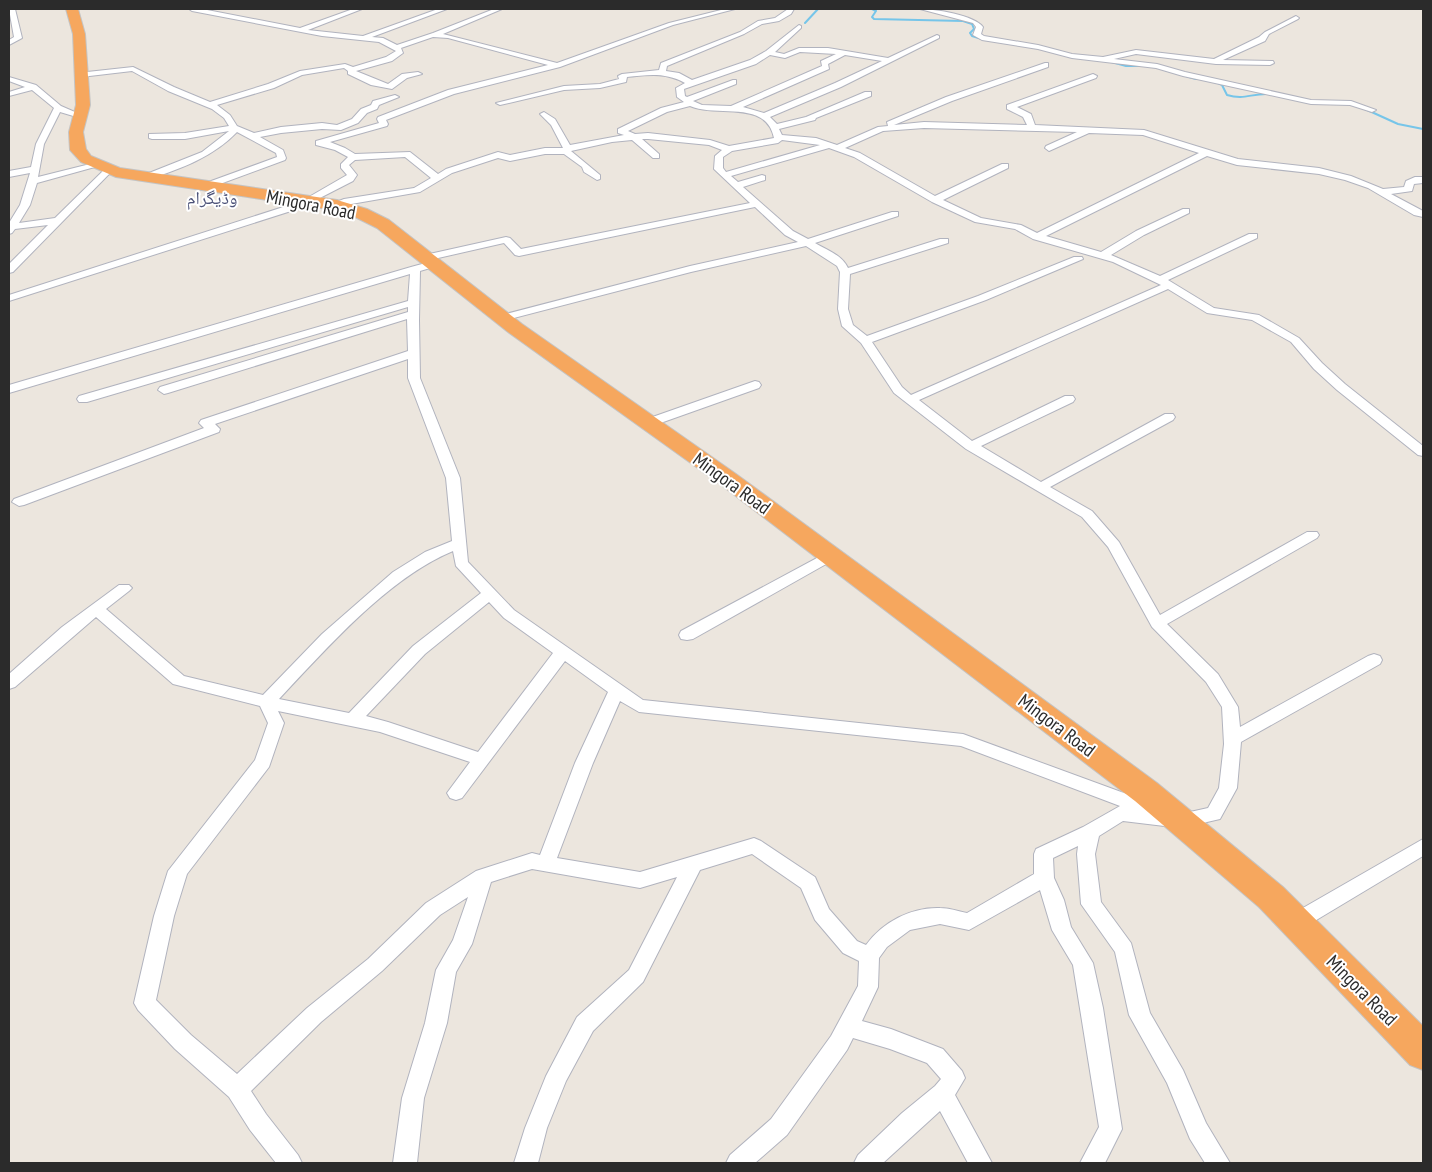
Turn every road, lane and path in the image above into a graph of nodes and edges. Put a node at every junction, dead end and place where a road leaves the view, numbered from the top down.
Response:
1 (12, 9) edge
2 (72, 9) edge
3 (77, 9) edge
4 (192, 9) edge
5 (230, 9) edge
6 (360, 9) edge
7 (444, 9) edge
8 (499, 9) edge
9 (732, 9) edge
10 (792, 9) edge
11 (923, 9) edge
12 (216, 13) junction
13 (1296, 18) dead end
14 (799, 27) dead end
15 (302, 30) junction
16 (432, 35) junction
17 (937, 37) dead end
18 (364, 38) junction
19 (9, 43) edge
20 (397, 47) junction
21 (846, 52) junction
22 (769, 53) junction
23 (1103, 59) junction
24 (889, 60) junction
25 (1210, 61) junction
26 (1270, 63) dead end
27 (557, 65) junction
28 (1045, 65) dead end
29 (352, 70) junction
30 (662, 72) junction
31 (418, 74) dead end
32 (81, 75) junction
33 (1093, 76) dead end
34 (9, 79) edge
35 (733, 82) dead end
36 (692, 83) junction
37 (33, 87) junction
38 (500, 87) junction
39 (9, 94) edge
40 (868, 94) dead end
41 (395, 97) dead end
42 (523, 98) junction
43 (689, 102) junction
44 (500, 103) dead end
45 (209, 105) junction
46 (733, 108) junction
47 (1372, 110) dead end
48 (69, 112) junction
49 (544, 114) dead end
50 (764, 116) junction
51 (1121, 124) dead end
52 (1030, 127) junction
53 (234, 128) junction
54 (338, 128) junction
55 (881, 129) junction
56 (1090, 129) junction
57 (290, 130) junction
58 (1113, 131) junction
59 (777, 132) junction
60 (349, 134) junction
61 (152, 136) dead end
62 (253, 136) junction
63 (634, 137) junction
64 (312, 139) junction
65 (833, 147) junction
66 (1049, 148) dead end
67 (728, 149) junction
68 (566, 150) junction
69 (1204, 154) dead end
70 (656, 156) dead end
71 (353, 157) junction
72 (1006, 166) dead end
73 (104, 167) junction
74 (35, 169) junction
75 (9, 174) edge
76 (724, 175) junction
77 (146, 177) junction
78 (597, 177) dead end
79 (437, 178) junction
80 (762, 178) dead end
81 (1423, 180) edge
82 (32, 181) junction
83 (206, 186) junction
84 (736, 186) junction
85 (1382, 192) junction
86 (935, 200) junction
87 (308, 202) junction
88 (757, 204) junction
89 (337, 205) junction
90 (1186, 211) dead end
91 (895, 214) dead end
92 (1423, 214) edge
93 (58, 221) junction
94 (10, 228) edge
95 (1037, 236) junction
96 (1253, 236) dead end
97 (944, 241) dead end
98 (806, 243) junction
99 (1102, 256) junction
100 (1078, 259) dead end
101 (424, 264) junction
102 (9, 270) edge
103 (844, 272) junction
104 (1163, 283) junction
105 (9, 298) edge
106 (414, 308) junction
107 (502, 318) junction
108 (865, 341) junction
109 (414, 353) junction
110 (755, 386) dead end
111 (9, 389) edge
112 (164, 390) dead end
113 (83, 399) dead end
114 (1070, 399) dead end
115 (910, 400) junction
116 (1169, 417) dead end
117 (648, 423) junction
118 (971, 446) junction
119 (1423, 452) edge
120 (1041, 487) junction
121 (19, 502) dead end
122 (1312, 535) dead end
123 (459, 543) junction
124 (830, 556) junction
125 (124, 588) dead end
126 (490, 594) junction
127 (96, 609) junction
128 (1157, 623) junction
129 (687, 635) dead end
130 (563, 652) junction
131 (1374, 660) dead end
132 (9, 683) edge
133 (617, 690) junction
134 (266, 702) junction
135 (353, 719) junction
136 (1232, 739) junction
137 (480, 759) junction
138 (456, 793) dead end
139 (1181, 821) junction
140 (1090, 832) junction
141 (1423, 847) edge
142 (546, 863) junction
143 (693, 864) junction
144 (483, 877) junction
145 (1044, 878) junction
146 (1296, 922) junction
147 (869, 956) junction
148 (847, 1026) junction
149 (1423, 1052) edge
150 (237, 1090) junction
151 (943, 1094) junction
152 (290, 1163) edge
153 (405, 1163) edge
154 (526, 1163) edge
155 (738, 1163) edge
156 (866, 1163) edge
157 (980, 1163) edge
158 (1092, 1163) edge
159 (1218, 1163) edge

1 - 19 street
2 - 3 street
2 - 32 highway, Mingora Road
4 - 12 street
5 - 12 street
6 - 15 street
7 - 18 street
8 - 16 street
9 - 27 street
10 - 30 street
11 - 23 street
12 - 15 street
13 - 25 street
14 - 22 street
15 - 18 street
16 - 20 street
16 - 27 street
17 - 24 street
18 - 20 street
20 - 29 street
21 - 22 street
21 - 24 street
21 - 46 street
22 - 36 street
23 - 25 street
23 - 47 street
24 - 50 street
25 - 26 street
27 - 38 street
28 - 55 street
29 - 31 street
29 - 45 street
30 - 36 street
30 - 42 street
32 - 45 street
32 - 48 highway, Mingora Road
33 - 52 street
34 - 37 street
35 - 43 street
36 - 43 street
37 - 39 street
37 - 48 street
38 - 42 street
38 - 60 street
40 - 59 street
41 - 54 street
42 - 44 street
43 - 46 street
43 - 63 street
45 - 53 street
46 - 50 street
48 - 73 highway, Mingora Road
48 - 74 street
49 - 68 street
50 - 59 street
51 - 58 street
52 - 55 street
52 - 56 street
53 - 61 street
53 - 62 street
53 - 77 street
54 - 57 street
54 - 60 street
55 - 65 street
56 - 58 street
56 - 66 street
57 - 62 street
57 - 64 street
58 - 85 street
59 - 65 street
59 - 67 street
60 - 64 street
62 - 83 street
63 - 67 street
63 - 68 street
63 - 70 street
64 - 71 street
65 - 76 street
65 - 86 street
67 - 76 street
68 - 78 street
68 - 79 street
69 - 95 street
71 - 79 street
71 - 87 street
72 - 86 street
73 - 77 highway, Mingora Road
73 - 82 street
73 - 93 street
74 - 75 street
74 - 82 street
76 - 84 street
77 - 83 highway, Mingora Road
79 - 89 street
80 - 84 street
81 - 85 street
82 - 94 street
83 - 87 highway, Mingora Road
84 - 88 street
85 - 92 street
86 - 95 street
87 - 89 highway, Mingora Road
87 - 105 street
88 - 98 street
88 - 101 street
89 - 101 highway, Mingora Road
90 - 99 street
91 - 98 street
93 - 94 street
93 - 102 street
95 - 99 street
96 - 104 street
97 - 103 street
98 - 103 street
98 - 107 street
99 - 104 street
100 - 108 street
101 - 106 street
101 - 107 highway, Mingora Road
101 - 111 street
103 - 108 street
104 - 115 street
104 - 119 street
106 - 109 street
106 - 112 street
106 - 113 street
107 - 117 highway, Mingora Road
108 - 115 street
109 - 121 street
109 - 123 street
110 - 117 street
114 - 118 street
115 - 118 street
116 - 120 street
117 - 124 highway, Mingora Road
118 - 120 street
120 - 128 street
122 - 128 street
123 - 126 street
123 - 134 street
124 - 129 street
124 - 139 highway, Mingora Road
125 - 127 street
126 - 130 street
126 - 135 street
127 - 132 street
127 - 134 street
128 - 136 street
130 - 133 street
130 - 137 street
131 - 136 street
133 - 139 street
133 - 142 street
134 - 135 street
134 - 150 street
135 - 137 street
136 - 139 street
137 - 138 street
139 - 140 street
139 - 146 highway, Mingora Road
140 - 145 street
140 - 159 street
141 - 146 street
142 - 143 street
142 - 144 street
143 - 147 street
143 - 154 street
144 - 150 street
144 - 153 street
145 - 147 street
145 - 158 street
146 - 149 highway, Mingora Road
147 - 148 street
148 - 151 street
148 - 155 street
150 - 152 street
151 - 156 street
151 - 157 street

